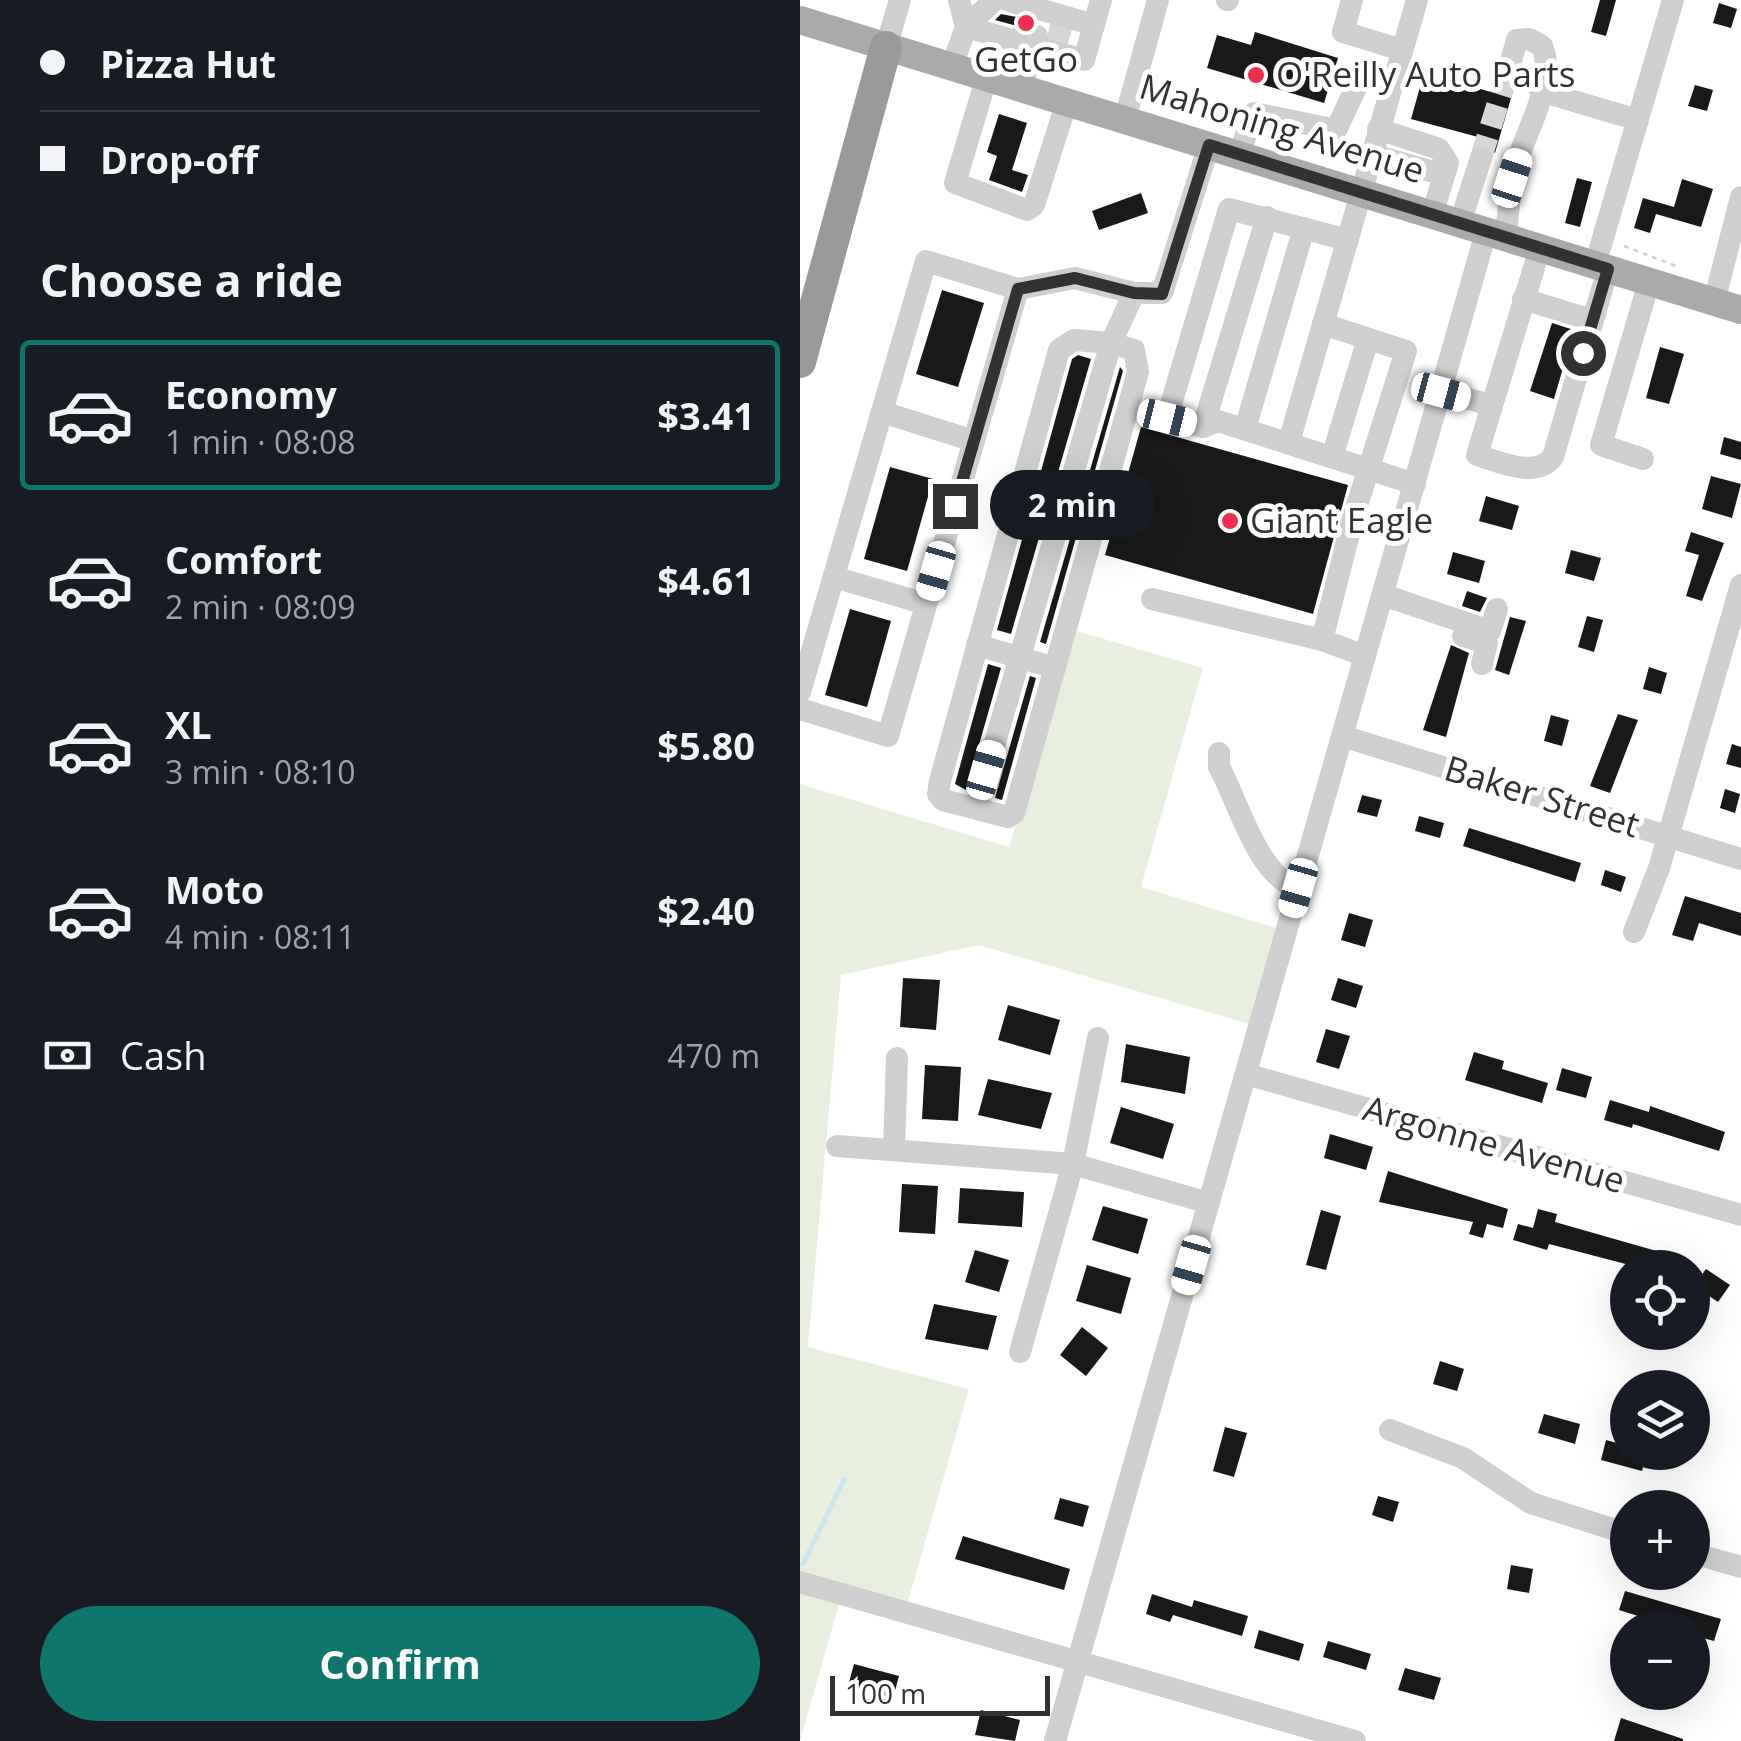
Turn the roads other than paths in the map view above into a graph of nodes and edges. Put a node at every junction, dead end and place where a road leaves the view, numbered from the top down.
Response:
1 (900, 0) edge
2 (959, 0) edge
3 (1101, 0) edge
4 (1158, 0) edge
5 (1352, 0) edge
6 (1416, 0) edge
7 (1674, 0) edge
8 (800, 20) edge
9 (1029, 22) edge
10 (1094, 25) junction
11 (966, 27) junction
12 (886, 47) junction
13 (1402, 50) junction
14 (1511, 61) dead end
15 (952, 66) junction
16 (987, 76) junction
17 (1392, 83) junction
18 (1022, 88) junction
19 (1540, 91) junction
20 (1067, 101) junction
21 (1125, 119) junction
22 (1638, 120) junction
23 (1378, 130) junction
24 (1209, 145) junction
25 (1239, 154) junction
26 (1371, 154) junction
27 (1444, 175) junction
28 (1512, 178) junction
29 (1361, 192) junction
30 (1741, 198) edge
31 (1432, 214) junction
32 (1266, 217) junction
33 (1304, 228) junction
34 (1483, 231) junction
35 (1348, 240) junction
36 (1540, 248) junction
37 (1609, 260) junction
38 (1649, 282) junction
39 (1018, 289) junction
40 (1134, 293) junction
41 (1523, 300) junction
42 (1714, 302) junction
43 (1741, 310) edge
44 (1592, 320) junction
45 (1323, 324) junction
46 (1368, 339) junction
47 (1111, 343) junction
48 (800, 362) edge
49 (1441, 392) junction
50 (1490, 405) junction
51 (882, 412) junction
52 (1203, 426) junction
53 (1245, 429) junction
54 (974, 441) junction
55 (1288, 442) junction
56 (1332, 457) junction
57 (1643, 458) dead end
58 (1369, 469) junction
59 (1414, 484) junction
60 (834, 576) junction
61 (1741, 585) edge
62 (1152, 600) dead end
63 (1380, 602) junction
64 (926, 604) junction
65 (1489, 637) dead end
66 (1322, 640) junction
67 (977, 645) junction
68 (1019, 655) junction
69 (1366, 656) junction
70 (1055, 668) junction
71 (800, 692) edge
72 (800, 709) edge
73 (1342, 736) junction
74 (1219, 753) dead end
75 (976, 808) junction
76 (1668, 836) junction
77 (1741, 858) edge
78 (1298, 888) junction
79 (1634, 932) dead end
80 (1098, 1038) dead end
81 (896, 1058) dead end
82 (1246, 1074) junction
83 (838, 1146) dead end
84 (894, 1150) junction
85 (1072, 1164) junction
86 (1209, 1203) junction
87 (1741, 1215) edge
88 (1020, 1352) dead end
89 (1390, 1430) dead end
90 (1610, 1528) edge
91 (1710, 1558) edge
92 (1741, 1567) edge
93 (800, 1582) edge
94 (1078, 1662) junction
95 (1055, 1741) edge
96 (1355, 1741) edge

1 - 12 street
2 - 11 street
3 - 10 street
4 - 21 street
5 - 13 street
6 - 13 street
7 - 22 street
8 - 12 main road, Mahoning Avenue
9 - 10 street
9 - 10 street
9 - 11 street
9 - 11 street
9 - 18 street
11 - 15 street
12 - 15 main road, Mahoning Avenue
12 - 48 highway
13 - 17 street
14 - 19 street
15 - 16 main road, Mahoning Avenue
16 - 18 main road, Mahoning Avenue
16 - 20 street
17 - 23 street
17 - 25 street
18 - 20 main road, Mahoning Avenue
19 - 22 street
19 - 28 street
20 - 21 main road, Mahoning Avenue
21 - 24 main road, Mahoning Avenue
22 - 37 street
23 - 26 street
23 - 27 street
24 - 25 main road, Mahoning Avenue
24 - 40 street
25 - 29 main road, Mahoning Avenue
26 - 27 street
26 - 29 street
27 - 31 street
28 - 34 street
28 - 34 street
29 - 31 main road, Mahoning Avenue
29 - 35 street
30 - 42 street
31 - 34 main road, Mahoning Avenue
32 - 33 street
32 - 52 street
32 - 52 street
33 - 35 street
33 - 53 street
34 - 36 main road, Mahoning Avenue
34 - 49 street
35 - 45 street
36 - 37 main road, Mahoning Avenue
36 - 41 street
37 - 38 main road, Mahoning Avenue
37 - 44 street
38 - 42 main road, Mahoning Avenue
38 - 57 street
39 - 40 street
39 - 51 street
39 - 54 street
40 - 47 street
41 - 44 street
41 - 50 street
42 - 43 main road, Mahoning Avenue
44 - 50 street
45 - 46 street
45 - 55 street
46 - 56 street
46 - 58 street
47 - 67 street
47 - 68 street
47 - 70 street
49 - 50 street
49 - 59 street
51 - 54 street
51 - 60 street
52 - 53 street
53 - 55 street
54 - 64 street
55 - 56 street
56 - 58 street
58 - 59 street
58 - 66 street
59 - 63 street
60 - 64 street
60 - 71 street
61 - 76 street
62 - 66 street
63 - 65 street
63 - 69 street
64 - 72 street
66 - 69 street
67 - 68 street
67 - 75 street
68 - 70 street
68 - 75 street
69 - 73 street
70 - 75 street
73 - 76 street, Baker Street
73 - 78 street
74 - 78 street
76 - 77 street, Baker Street
76 - 79 street
78 - 82 street
80 - 85 street
81 - 84 street
82 - 86 street
82 - 87 street, Argonne Avenue
83 - 84 street
84 - 85 street
85 - 86 street
85 - 88 street
86 - 94 street
89 - 90 street
91 - 92 street
93 - 94 street
94 - 95 street
94 - 96 street

